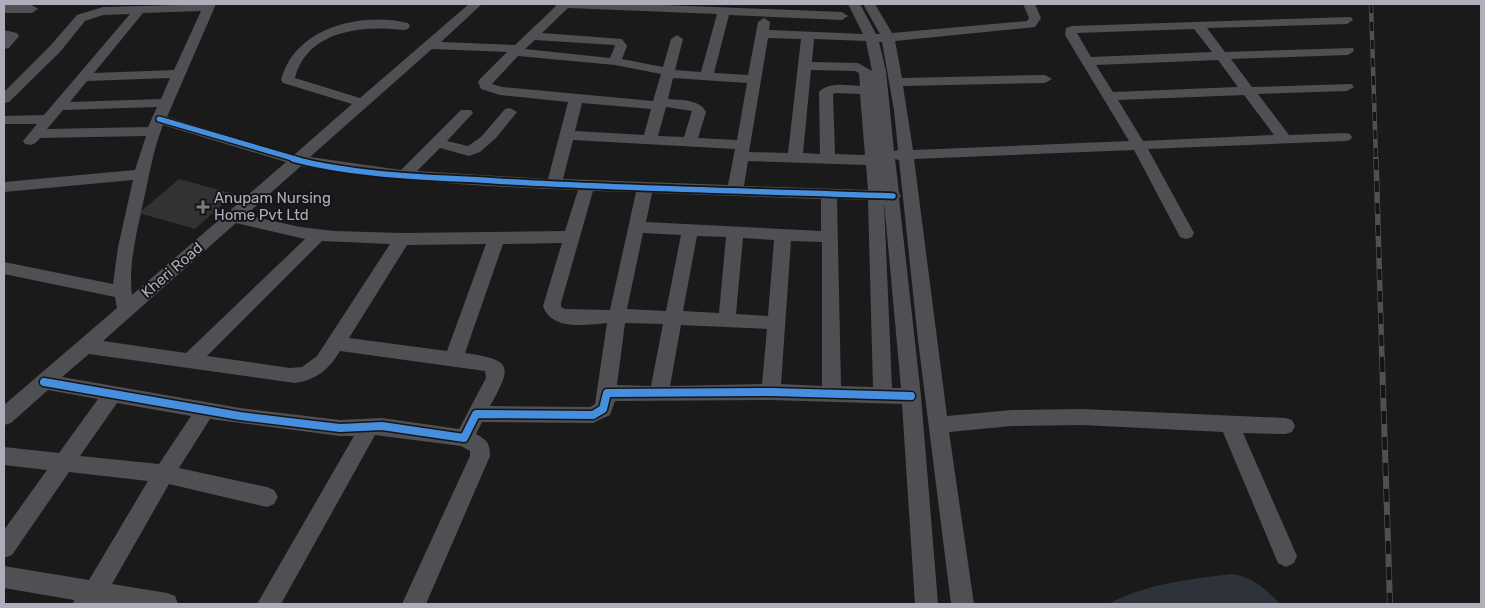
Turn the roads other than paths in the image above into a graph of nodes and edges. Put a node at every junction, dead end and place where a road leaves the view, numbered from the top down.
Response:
1 (476, 4) edge
2 (560, 4) edge
3 (565, 4) edge
4 (869, 4) edge
5 (1029, 4) edge
6 (209, 5) edge
7 (4, 9) edge
8 (32, 9) dead end
9 (139, 10) junction
10 (848, 10) edge
11 (724, 11) junction
12 (766, 13) junction
13 (1347, 20) dead end
14 (1198, 25) junction
15 (404, 26) dead end
16 (4, 34) edge
17 (763, 34) junction
18 (532, 36) junction
19 (808, 36) junction
20 (880, 38) junction
21 (677, 39) dead end
22 (4, 45) edge
23 (430, 45) junction
24 (516, 51) junction
25 (1348, 51) dead end
26 (1222, 56) junction
27 (615, 60) junction
28 (1086, 61) junction
29 (804, 66) junction
30 (668, 73) junction
31 (177, 74) junction
32 (707, 76) junction
33 (85, 77) junction
34 (755, 79) junction
35 (1045, 79) dead end
36 (897, 82) junction
37 (1347, 87) dead end
38 (868, 90) junction
39 (1248, 91) junction
40 (1107, 96) junction
41 (576, 98) junction
42 (4, 99) edge
43 (165, 103) junction
44 (362, 103) junction
45 (659, 104) junction
46 (61, 106) junction
47 (510, 112) dead end
48 (466, 113) dead end
49 (49, 119) junction
50 (4, 120) edge
51 (156, 125) junction
52 (566, 135) junction
53 (1345, 137) dead end
54 (650, 140) junction
55 (1285, 140) junction
56 (690, 142) junction
57 (437, 143) junction
58 (1139, 146) junction
59 (743, 150) junction
60 (893, 156) junction
61 (795, 158) junction
62 (828, 159) junction
63 (296, 160) junction
64 (142, 174) junction
65 (405, 176) junction
66 (554, 184) junction
67 (587, 186) junction
68 (4, 187) edge
69 (645, 188) junction
70 (735, 191) junction
71 (829, 195) junction
72 (884, 196) junction
73 (232, 218) junction
74 (635, 227) junction
75 (690, 230) junction
76 (735, 232) junction
77 (1186, 233) dead end
78 (319, 235) junction
79 (783, 235) junction
80 (497, 237) junction
81 (570, 237) junction
82 (829, 237) junction
83 (402, 239) junction
84 (4, 268) edge
85 (123, 292) junction
86 (126, 310) junction
87 (617, 316) junction
88 (674, 318) junction
89 (727, 321) junction
90 (777, 323) junction
91 (336, 343) junction
92 (86, 346) junction
93 (454, 360) junction
94 (190, 361) junction
95 (44, 382) junction
96 (771, 392) junction
97 (607, 393) junction
98 (112, 394) junction
99 (659, 394) junction
100 (832, 394) junction
101 (883, 396) junction
102 (911, 396) junction
103 (205, 410) junction
104 (476, 414) junction
105 (4, 417) edge
106 (1228, 424) junction
107 (938, 425) junction
108 (370, 426) junction
109 (1285, 426) dead end
110 (464, 438) junction
111 (4, 456) edge
112 (64, 463) junction
113 (164, 474) junction
114 (268, 497) dead end
115 (4, 548) edge
116 (1286, 556) dead end
117 (4, 577) edge
118 (89, 598) edge
119 (167, 604) edge
120 (268, 604) edge
121 (414, 604) edge
122 (928, 604) edge
123 (962, 604) edge

1 - 23 street, Kheri Road
2 - 3 street
3 - 11 street
3 - 18 street
4 - 20 street
5 - 20 street
6 - 9 street
6 - 31 street
7 - 8 street
9 - 33 street
9 - 42 street
10 - 12 street
10 - 20 street
11 - 12 street
11 - 32 street
12 - 17 street
13 - 14 street
14 - 26 street
14 - 28 street
15 - 44 street
16 - 22 street
17 - 19 street
17 - 34 street
18 - 24 street
18 - 27 street
19 - 20 street
19 - 29 street
20 - 36 street
20 - 60 street
21 - 30 street
23 - 24 street
23 - 44 street, Kheri Road
24 - 27 street
24 - 41 street
25 - 26 street
26 - 28 street
26 - 39 street
27 - 30 street
28 - 40 street
29 - 38 street
29 - 61 street
30 - 32 street
30 - 45 street
31 - 33 street
31 - 43 street
32 - 34 street
33 - 46 street
34 - 59 street
35 - 36 street
36 - 60 street
37 - 39 street
38 - 60 street
38 - 62 street
39 - 40 street
39 - 55 street
40 - 58 street
41 - 45 street
41 - 52 street
43 - 46 street
43 - 51 street
44 - 63 street, Kheri Road
45 - 54 street
45 - 56 street
46 - 49 street
47 - 57 street
48 - 57 street
49 - 50 street
49 - 51 street
51 - 63 street
51 - 64 street
52 - 54 street
52 - 66 street
53 - 55 street
54 - 56 street
55 - 58 street
56 - 59 street
57 - 65 street
58 - 60 street
58 - 77 street
59 - 61 street
59 - 70 street
60 - 62 street
60 - 72 street
60 - 107 street
61 - 62 street
63 - 65 street
63 - 73 street, Kheri Road
64 - 68 street
64 - 85 street
65 - 66 street
66 - 67 street
67 - 69 street
67 - 81 street
69 - 70 street
69 - 74 street
70 - 71 street
71 - 72 street
71 - 82 street
72 - 101 street
72 - 102 street
73 - 78 street
73 - 86 street, Kheri Road
74 - 75 street
74 - 87 street
75 - 76 street
75 - 88 street
76 - 79 street
76 - 89 street
78 - 83 street
78 - 94 street
79 - 82 street
79 - 90 street
80 - 81 street
80 - 83 street
80 - 93 street
81 - 87 street
82 - 100 street
83 - 91 street
84 - 85 street
85 - 86 street
86 - 92 street, Kheri Road
87 - 88 street
87 - 97 street
88 - 89 street
88 - 99 street
89 - 90 street
90 - 96 street
91 - 93 street
91 - 94 street
92 - 94 street
92 - 95 street, Kheri Road
93 - 104 street
95 - 98 street
95 - 105 street, Kheri Road
96 - 99 street
96 - 100 street
97 - 99 street
97 - 104 street
98 - 103 street
98 - 112 street
100 - 101 street
101 - 102 street
102 - 122 street
103 - 108 street
103 - 113 street
104 - 110 street
106 - 107 street
106 - 109 street
106 - 116 street
107 - 123 street
108 - 110 street
108 - 120 street
110 - 121 street
111 - 112 street
112 - 113 street
112 - 115 street
113 - 114 street
113 - 118 street
117 - 118 street
118 - 119 street

